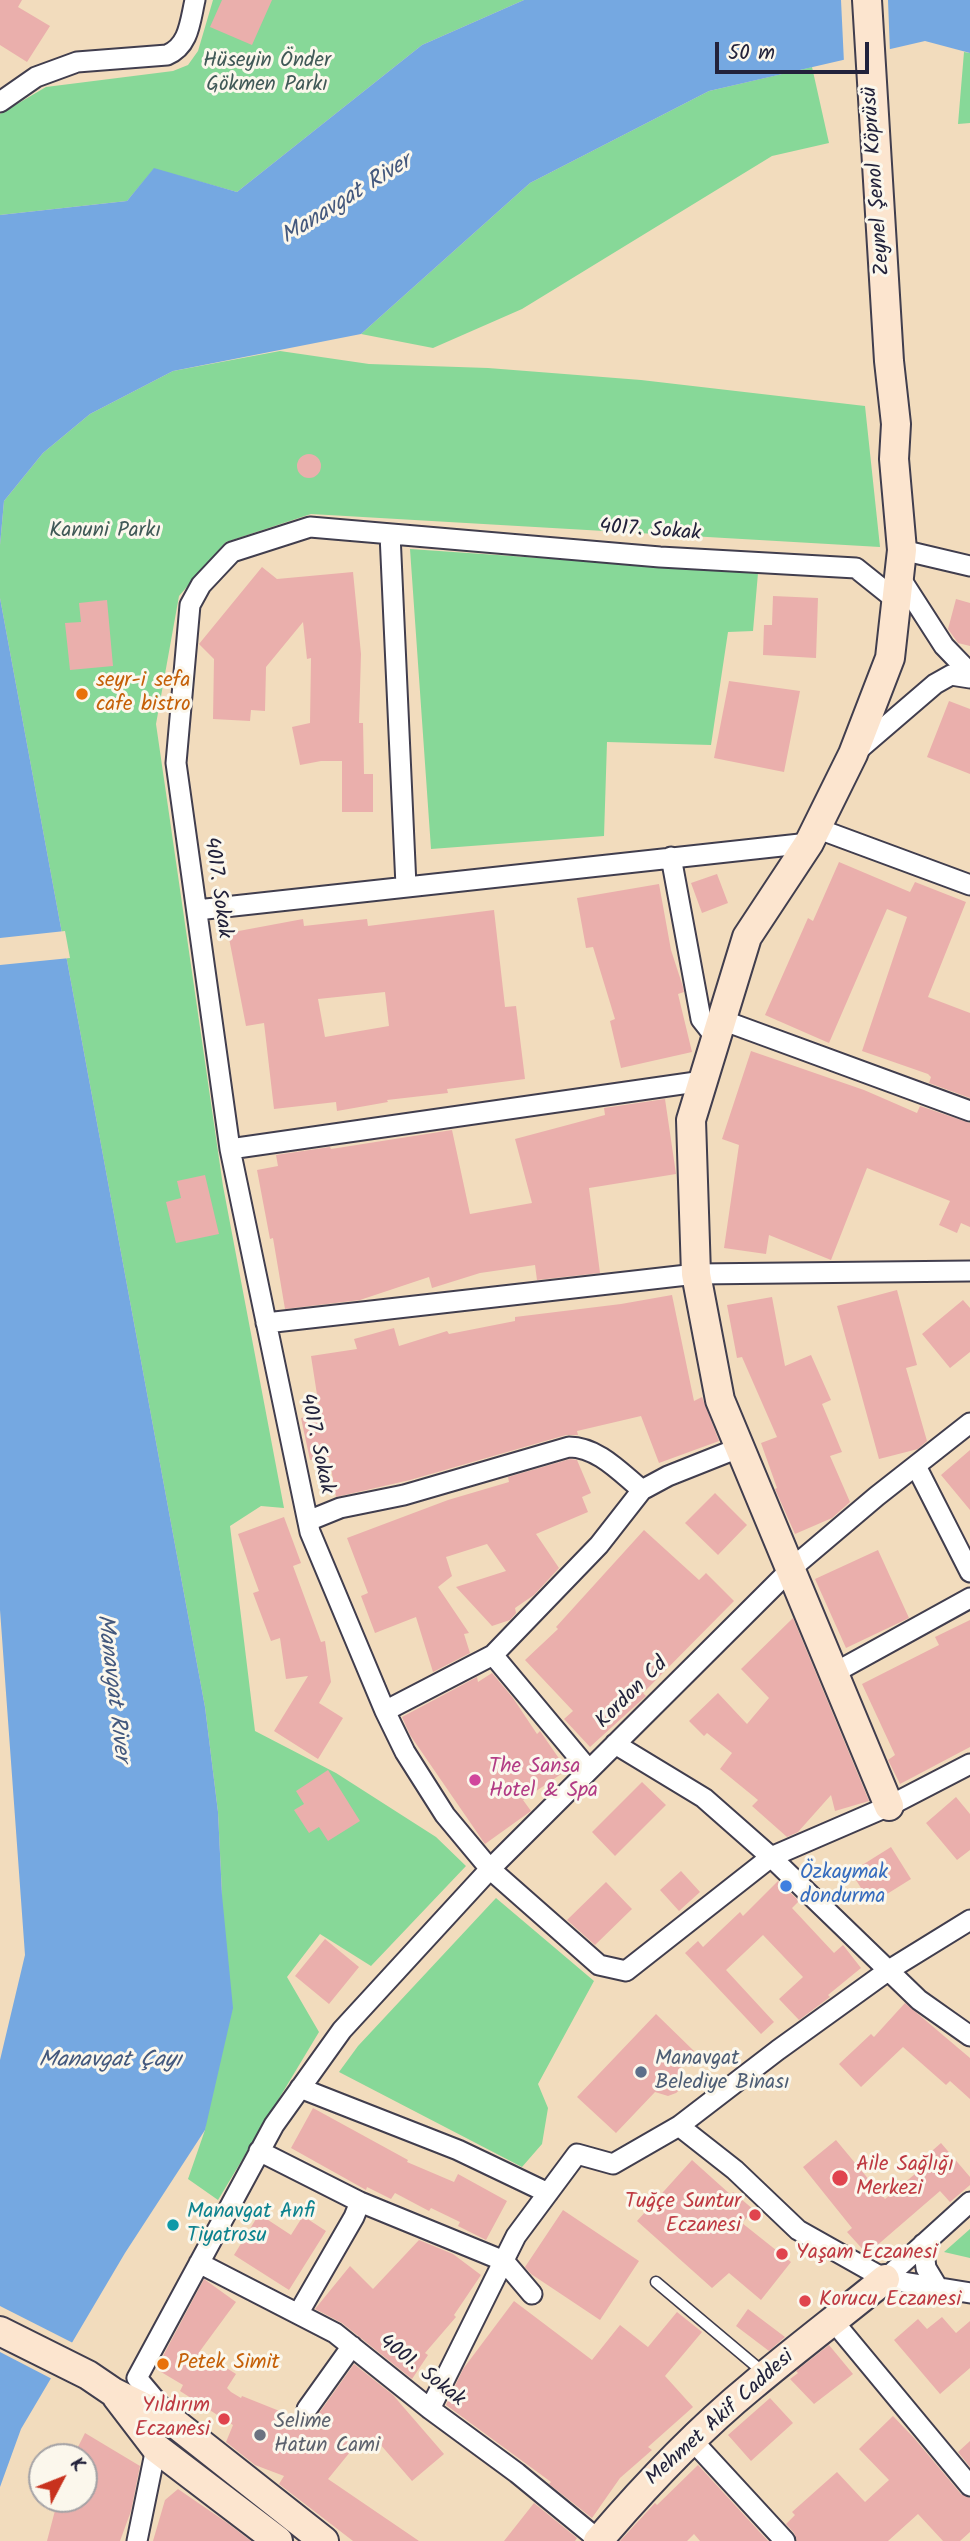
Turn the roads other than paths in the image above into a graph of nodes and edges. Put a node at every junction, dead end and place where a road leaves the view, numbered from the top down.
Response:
1 (195, 0) edge
2 (867, 0) edge
3 (0, 102) edge
4 (390, 534) junction
5 (970, 566) edge
6 (899, 575) junction
7 (970, 676) edge
8 (853, 754) junction
9 (812, 835) junction
10 (671, 857) junction
11 (970, 885) edge
12 (406, 886) junction
13 (197, 910) junction
14 (719, 1029) junction
15 (703, 1081) junction
16 (970, 1111) edge
17 (230, 1149) junction
18 (970, 1271) edge
19 (695, 1274) junction
20 (266, 1323) junction
21 (970, 1423) edge
22 (741, 1447) junction
23 (916, 1466) junction
24 (642, 1490) junction
25 (307, 1521) junction
26 (792, 1568) junction
27 (970, 1572) edge
28 (970, 1598) edge
29 (493, 1654) junction
30 (834, 1673) junction
31 (385, 1712) junction
32 (614, 1744) junction
33 (970, 1764) edge
34 (589, 1770) junction
35 (889, 1806) junction
36 (771, 1857) junction
37 (490, 1869) junction
38 (970, 1920) edge
39 (889, 1970) junction
40 (970, 2036) edge
41 (300, 2088) junction
42 (679, 2126) junction
43 (259, 2151) junction
44 (548, 2193) junction
45 (360, 2202) junction
46 (970, 2202) edge
47 (923, 2244) junction
48 (504, 2261) junction
49 (199, 2263) junction
50 (886, 2279) junction
51 (656, 2282) dead end
52 (938, 2288) junction
53 (970, 2293) edge
54 (532, 2294) dead end
55 (298, 2314) junction
56 (834, 2322) junction
57 (0, 2331) edge
58 (352, 2346) junction
59 (766, 2375) junction
60 (113, 2392) junction
61 (307, 2409) dead end
62 (430, 2409) junction
63 (172, 2421) junction
64 (692, 2440) junction
65 (156, 2448) junction
66 (970, 2486) edge
67 (137, 2541) edge
68 (278, 2541) edge
69 (324, 2541) edge
70 (599, 2541) edge
71 (785, 2541) edge

1 - 3 street
2 - 6 street, Zeynel Şenol Köprüsü
4 - 6 street, 4017. Sokak
4 - 12 street
4 - 13 street, 4017. Sokak
5 - 6 street
6 - 7 street
6 - 8 street, Zeynel Şenol Köprüsü
7 - 8 street
8 - 9 street, Zeynel Şenol Köprüsü
9 - 10 street
9 - 11 street
9 - 14 street, Zeynel Şenol Köprüsü
10 - 12 street
10 - 14 street
12 - 13 street
13 - 17 street, 4017. Sokak
14 - 15 street, Zeynel Şenol Köprüsü
14 - 16 street
15 - 17 street
15 - 19 street, Zeynel Şenol Köprüsü
17 - 20 street, 4017. Sokak
18 - 19 street
19 - 20 street
19 - 22 street, Zeynel Şenol Köprüsü
20 - 25 street, 4017. Sokak
21 - 23 street, Kordon Cd
22 - 24 street
22 - 26 street, Zeynel Şenol Köprüsü
23 - 26 street, Kordon Cd
23 - 27 street
24 - 25 street
24 - 29 street
25 - 31 street, 4017. Sokak
26 - 30 street, Zeynel Şenol Köprüsü
26 - 32 street, Kordon Cd
28 - 30 street
29 - 31 street
29 - 34 street
30 - 35 street, Zeynel Şenol Köprüsü
31 - 37 street, 4017. Sokak
32 - 34 street, Kordon Cd
32 - 36 street
33 - 35 street
34 - 37 street, Kordon Cd
35 - 36 street
36 - 37 street, 4017. Sokak
36 - 39 street
37 - 41 street, Kordon Cd
38 - 39 street
39 - 40 street
39 - 42 street
41 - 43 street, Kordon Cd
41 - 44 street
42 - 44 street
42 - 50 street
43 - 45 street
43 - 49 street, Kordon Cd
44 - 48 street
45 - 48 street
45 - 55 street
46 - 47 street
47 - 50 street
47 - 52 street
48 - 54 street
48 - 62 street
49 - 55 street, 4001. Sokak
49 - 63 street, Kordon Cd
50 - 52 street
50 - 56 street, Mehmet Akif Caddesi
51 - 59 lane
52 - 53 street
55 - 58 street, 4001. Sokak
56 - 59 street, Mehmet Akif Caddesi
56 - 66 street
57 - 60 street
58 - 61 street
58 - 62 street, 4001. Sokak
59 - 64 street, Mehmet Akif Caddesi
60 - 63 street
60 - 65 street
62 - 70 street, 4001. Sokak
63 - 69 street
64 - 70 street, Mehmet Akif Caddesi
64 - 71 street
65 - 67 street
65 - 68 street

